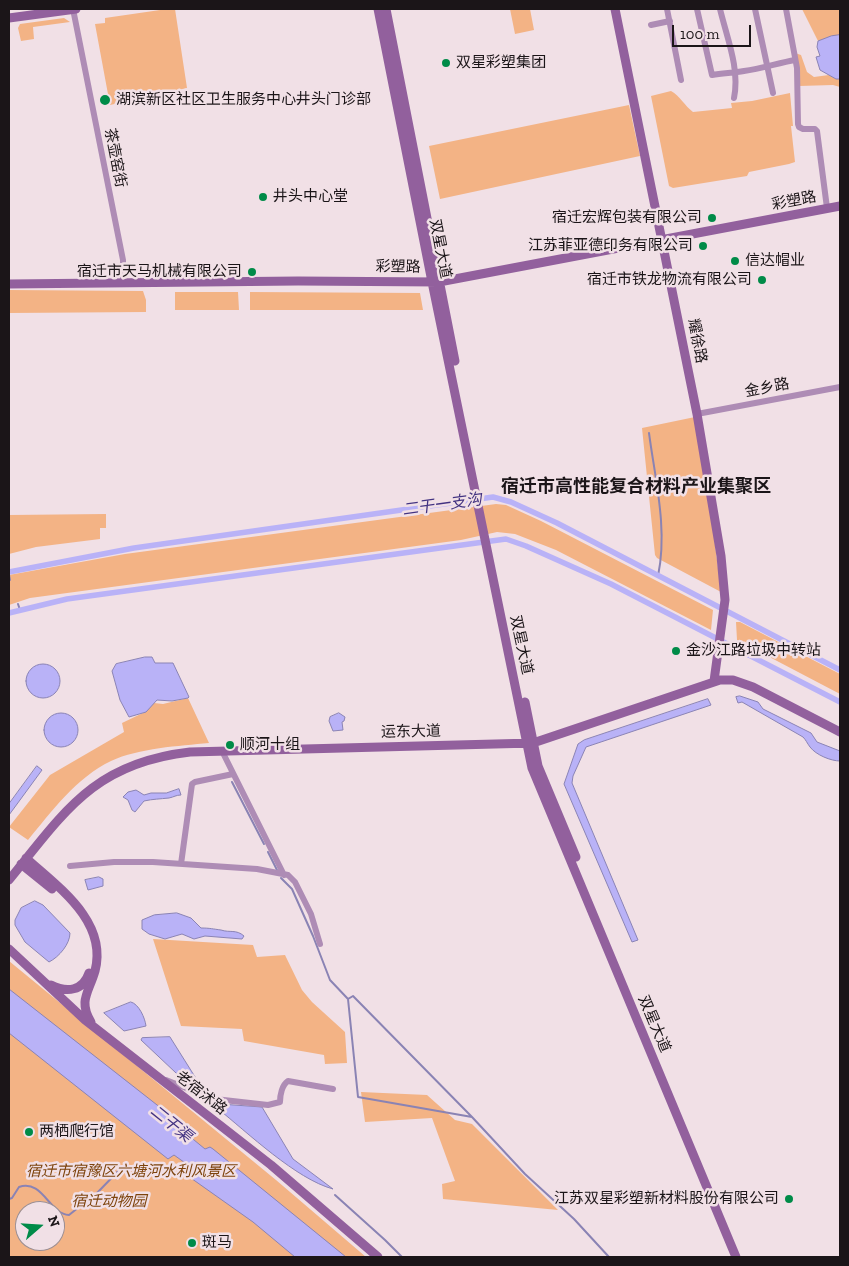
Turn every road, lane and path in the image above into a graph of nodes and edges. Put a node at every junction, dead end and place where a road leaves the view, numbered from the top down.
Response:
1 (37, 9) edge
2 (74, 9) edge
3 (378, 9) edge
4 (386, 9) edge
5 (615, 9) edge
6 (667, 9) edge
7 (697, 9) edge
8 (720, 9) edge
9 (755, 9) edge
10 (786, 9) edge
11 (9, 12) edge
12 (9, 18) edge
13 (670, 21) junction
14 (651, 25) dead end
15 (795, 60) junction
16 (768, 65) junction
17 (735, 72) junction
18 (681, 80) dead end
19 (773, 93) dead end
20 (734, 98) dead end
21 (840, 206) edge
22 (827, 208) junction
23 (663, 240) junction
24 (123, 282) junction
25 (436, 282) junction
26 (9, 284) edge
27 (840, 387) edge
28 (698, 414) junction
29 (714, 681) junction
30 (840, 732) edge
31 (530, 743) junction
32 (222, 751) junction
33 (233, 774) junction
34 (24, 861) junction
35 (180, 864) junction
36 (70, 866) dead end
37 (284, 874) junction
38 (9, 880) edge
39 (320, 944) dead end
40 (9, 949) edge
41 (44, 982) junction
42 (93, 1027) junction
43 (160, 1078) junction
44 (334, 1089) dead end
45 (378, 1257) edge
46 (736, 1257) edge
47 (741, 1257) edge

1 - 11 street
2 - 12 street
2 - 24 street, 茶壶窑街
3 - 25 street, 双星大道
4 - 25 street, 双星大道
5 - 23 street, 耀徐路
6 - 13 street
7 - 17 street
8 - 17 street
9 - 16 street
10 - 15 street
13 - 14 street
13 - 18 street
15 - 16 street
15 - 22 street
16 - 17 street
16 - 19 street
17 - 20 street
21 - 22 street, 彩塑路
22 - 23 street, 彩塑路
23 - 25 street, 彩塑路
23 - 28 street, 耀徐路
24 - 25 street, 彩塑路
24 - 26 street, 彩塑路
25 - 31 street, 双星大道
27 - 28 street, 金乡路
28 - 29 street, 耀徐路
29 - 30 street, 运东大道
29 - 31 street, 运东大道
31 - 32 street, 运东大道
31 - 46 street, 双星大道
31 - 47 street, 双星大道
32 - 33 street
32 - 34 street, 运东大道
33 - 35 street
33 - 37 street
34 - 38 street, 运东大道
34 - 41 street
34 - 42 street
35 - 36 street
35 - 37 street
37 - 39 street
40 - 41 street, 老宿沭路
41 - 42 street, 老宿沭路
42 - 43 street, 老宿沭路
43 - 44 street
43 - 45 street, 老宿沭路

